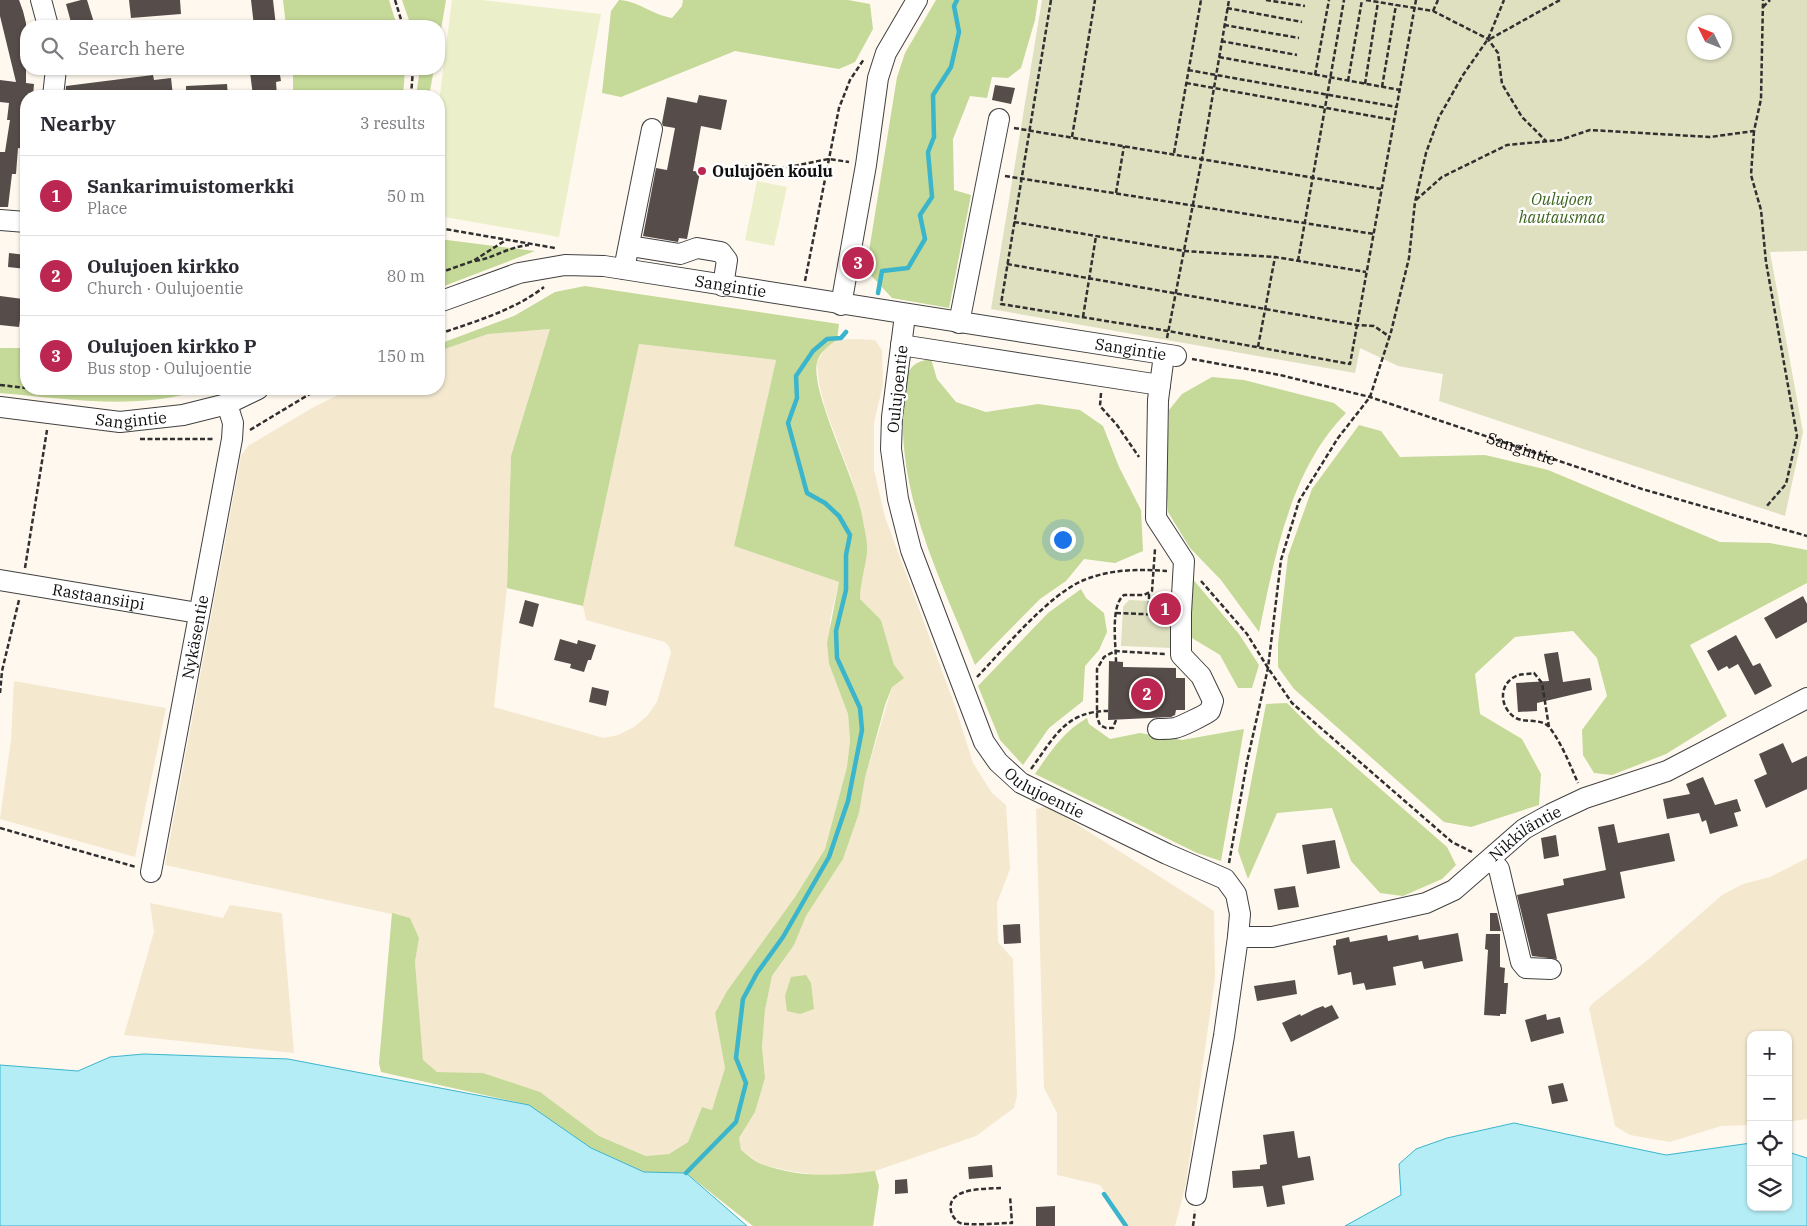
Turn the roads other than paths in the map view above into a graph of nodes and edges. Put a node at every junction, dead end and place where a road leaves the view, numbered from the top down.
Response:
1 (41, 0) edge
2 (917, 0) edge
3 (46, 20) edge
4 (55, 75) edge
5 (54, 90) edge
6 (999, 122) road end
7 (652, 129) dead end
8 (0, 220) edge
9 (20, 222) edge
10 (630, 246) junction
11 (624, 269) junction
12 (723, 286) junction
13 (445, 300) edge
14 (841, 305) junction
15 (905, 315) junction
16 (960, 323) junction
17 (901, 344) junction
18 (1160, 385) junction
19 (246, 395) edge
20 (227, 404) junction
21 (0, 407) edge
22 (0, 580) edge
23 (198, 613) junction
24 (1807, 698) edge
25 (1158, 729) dead end
26 (1489, 861) junction
27 (152, 872) road end
28 (1238, 937) junction
29 (1551, 969) dead end
30 (1196, 1195) dead end

1 - 3 street
2 - 14 street
4 - 5 street
6 - 16 street
7 - 10 street
8 - 9 street
10 - 11 street
10 - 12 street
11 - 12 street, Sangintie
11 - 13 street, Sangintie
12 - 14 street, Sangintie
14 - 15 street, Sangintie
15 - 16 street, Sangintie
15 - 17 street, Oulujoentie
16 - 18 street, Sangintie
17 - 18 street
17 - 28 street, Oulujoentie
18 - 25 street
19 - 20 street, Sangintie
20 - 21 street, Sangintie
20 - 23 street, Nykäsentie
22 - 23 street, Rastaansiipi
23 - 27 street, Nykäsentie
24 - 26 street, Nikkiläntie
26 - 28 street, Nikkiläntie
26 - 29 street
28 - 30 street

